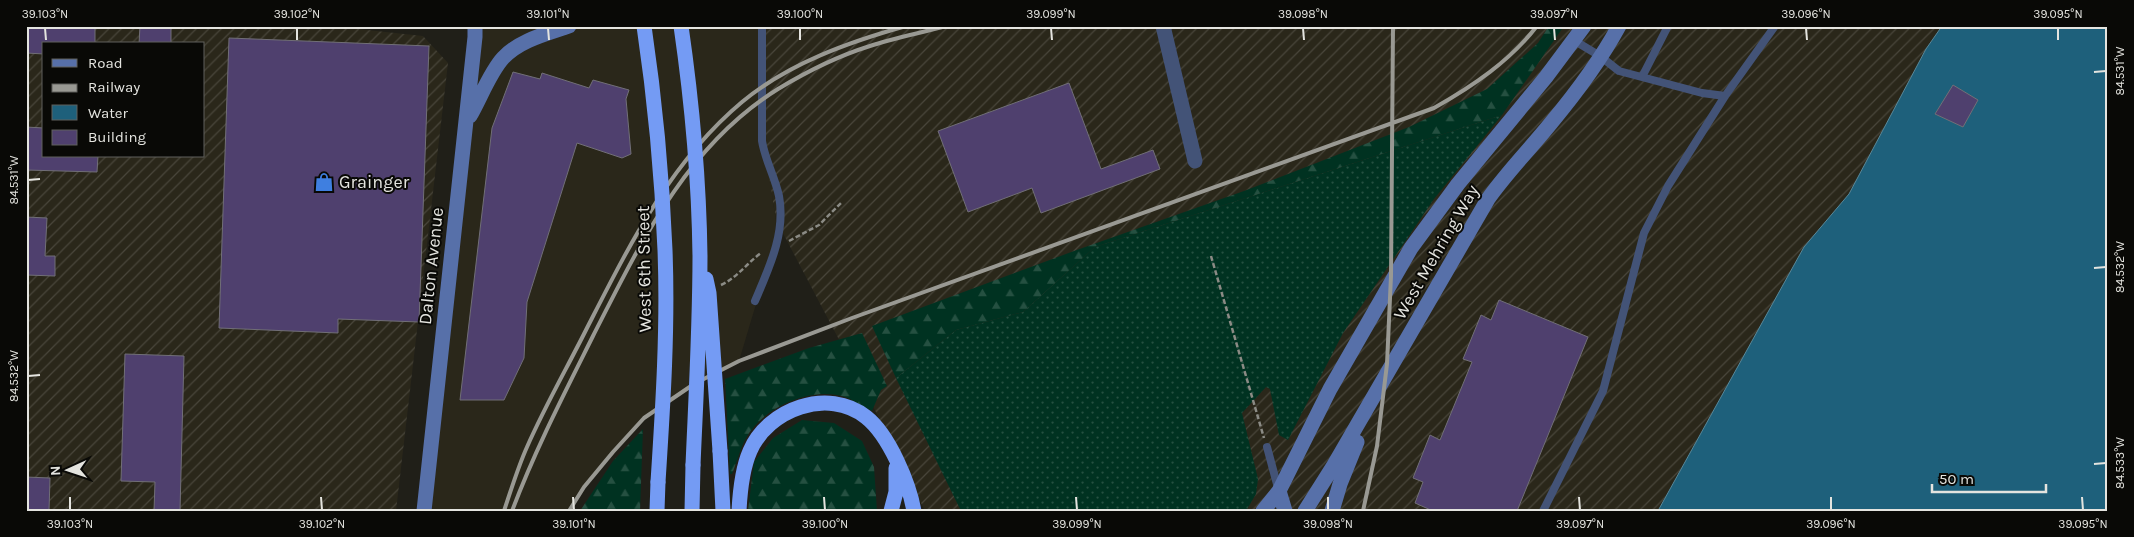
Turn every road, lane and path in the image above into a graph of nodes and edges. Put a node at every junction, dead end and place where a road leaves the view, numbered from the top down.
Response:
1 (474, 26) edge
2 (569, 26) edge
3 (644, 26) edge
4 (681, 26) edge
5 (762, 26) edge
6 (1163, 26) edge
7 (1584, 26) edge
8 (1619, 26) edge
9 (1668, 26) edge
10 (1775, 26) edge
11 (1575, 41) junction
12 (1600, 56) junction
13 (1642, 77) junction
14 (1725, 96) junction
15 (467, 122) junction
16 (1195, 160) dead end
17 (700, 256) junction
18 (1211, 256) dead end
19 (755, 301) dead end
20 (1374, 396) junction
21 (1266, 447) joint
22 (896, 461) junction
23 (1279, 491) junction
24 (424, 511) edge
25 (657, 511) edge
26 (692, 511) edge
27 (723, 511) edge
28 (739, 511) edge
29 (891, 511) edge
30 (914, 511) edge
31 (1263, 511) edge
32 (1285, 511) edge
33 (1305, 511) edge
34 (1332, 511) edge
35 (1543, 511) edge

1 - 15 main road, Dalton Avenue
2 - 15 main road
3 - 25 highway, West 6th Street, bridge
4 - 17 highway, bridge
5 - 19 lane
6 - 16 street
7 - 11 main road, West Mehring Way
8 - 12 main road, West Mehring Way
9 - 13 lane
10 - 14 lane
11 - 12 lane
11 - 23 main road, West Mehring Way
12 - 13 lane
12 - 20 main road, West Mehring Way
13 - 14 lane
14 - 35 lane
15 - 24 main road, Dalton Avenue
17 - 26 highway, bridge
17 - 27 highway, bridge
18 - 21 path
20 - 33 main road, West Mehring Way
20 - 34 main road
21 - 23 lane
22 - 28 highway
22 - 29 highway
22 - 30 highway
23 - 31 main road, West Mehring Way
23 - 32 main road

